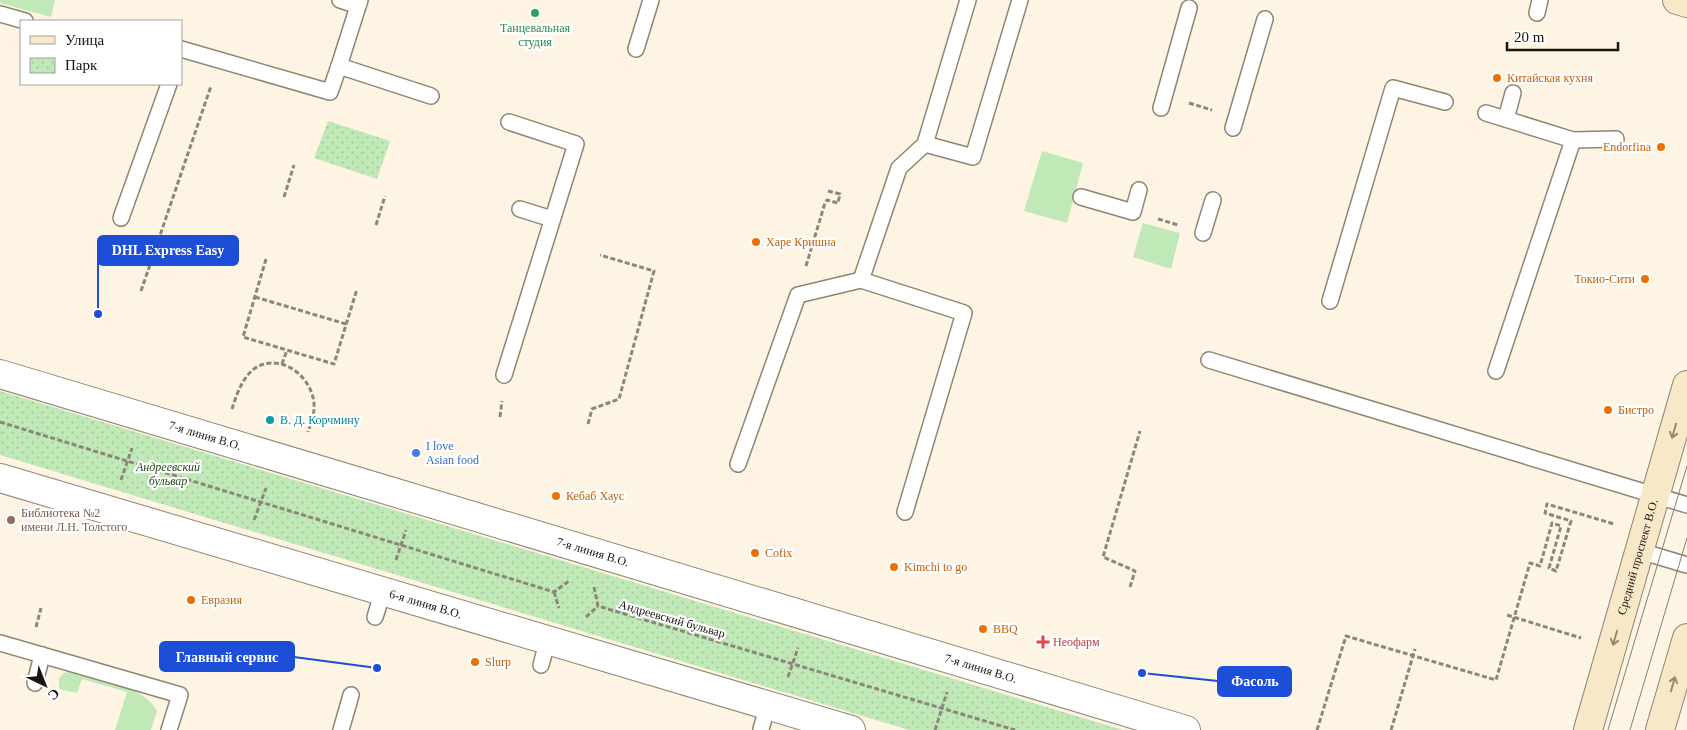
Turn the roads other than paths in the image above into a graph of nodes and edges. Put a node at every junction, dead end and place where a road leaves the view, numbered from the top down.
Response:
1 (340, 0) edge
2 (650, 0) edge
3 (968, 0) edge
4 (1020, 0) edge
5 (1677, 0) edge
6 (359, 3) edge
7 (1687, 3) edge
8 (1189, 8) dead end
9 (0, 14) edge
10 (1265, 19) dead end
11 (21, 20) edge
12 (182, 48) edge
13 (636, 49) dead end
14 (339, 66) junction
15 (169, 85) edge
16 (1513, 94) dead end
17 (431, 96) dead end
18 (1163, 102) road end
19 (1446, 102) dead end
20 (1486, 113) dead end
21 (1506, 119) junction
22 (509, 122) dead end
23 (1234, 123) road end
24 (1616, 139) dead end
25 (1573, 140) junction
26 (925, 144) junction
27 (1139, 190) dead end
28 (1081, 197) dead end
29 (1213, 200) dead end
30 (520, 209) dead end
31 (122, 218) dead end
32 (552, 219) junction
33 (1203, 233) road end
34 (861, 280) junction
35 (1330, 300) dead end
36 (1209, 360) dead end
37 (1496, 371) dead end
38 (0, 374) edge
39 (504, 375) dead end
40 (1687, 384) edge
41 (738, 464) dead end
42 (0, 478) edge
43 (1655, 495) junction
44 (1687, 505) edge
45 (905, 512) dead end
46 (1640, 551) junction
47 (1687, 565) edge
48 (384, 591) junction
49 (375, 617) dead end
50 (1687, 638) edge
51 (548, 640) junction
52 (0, 643) edge
53 (42, 654) junction
54 (540, 665) dead end
55 (35, 684) dead end
56 (351, 695) dead end
57 (769, 714) edge
58 (169, 730) edge
59 (341, 730) edge
60 (851, 730) edge
61 (1186, 730) edge
62 (1588, 730) edge
63 (1660, 730) edge

1 - 6 lane
2 - 13 lane
3 - 26 lane
4 - 26 lane
5 - 7 main road
6 - 14 lane
8 - 18 lane
9 - 11 lane
10 - 23 lane
12 - 14 lane
14 - 17 lane
15 - 31 lane
16 - 21 lane
19 - 35 lane
20 - 21 lane
21 - 25 lane
22 - 32 lane
24 - 25 lane
25 - 37 lane
26 - 34 lane
27 - 28 lane
29 - 33 lane
30 - 32 lane
32 - 39 lane
34 - 41 lane
34 - 45 lane
36 - 43 lane
38 - 61 street, 7-я линия В.О.
40 -> 43 main road, Средний проспект В.О.
42 - 48 street, 6-я линия В.О.
43 - 44 lane
43 - 46 main road, Средний проспект В.О.
46 - 47 lane
46 -> 62 main road, Средний проспект В.О.
48 - 49 lane
48 - 51 street, 6-я линия В.О.
63 -> 50 main road
51 - 54 lane
51 - 57 street, 6-я линия В.О.
52 - 53 lane
53 - 55 lane
53 - 58 lane
56 - 59 lane
57 - 60 street, 6-я линия В.О.

